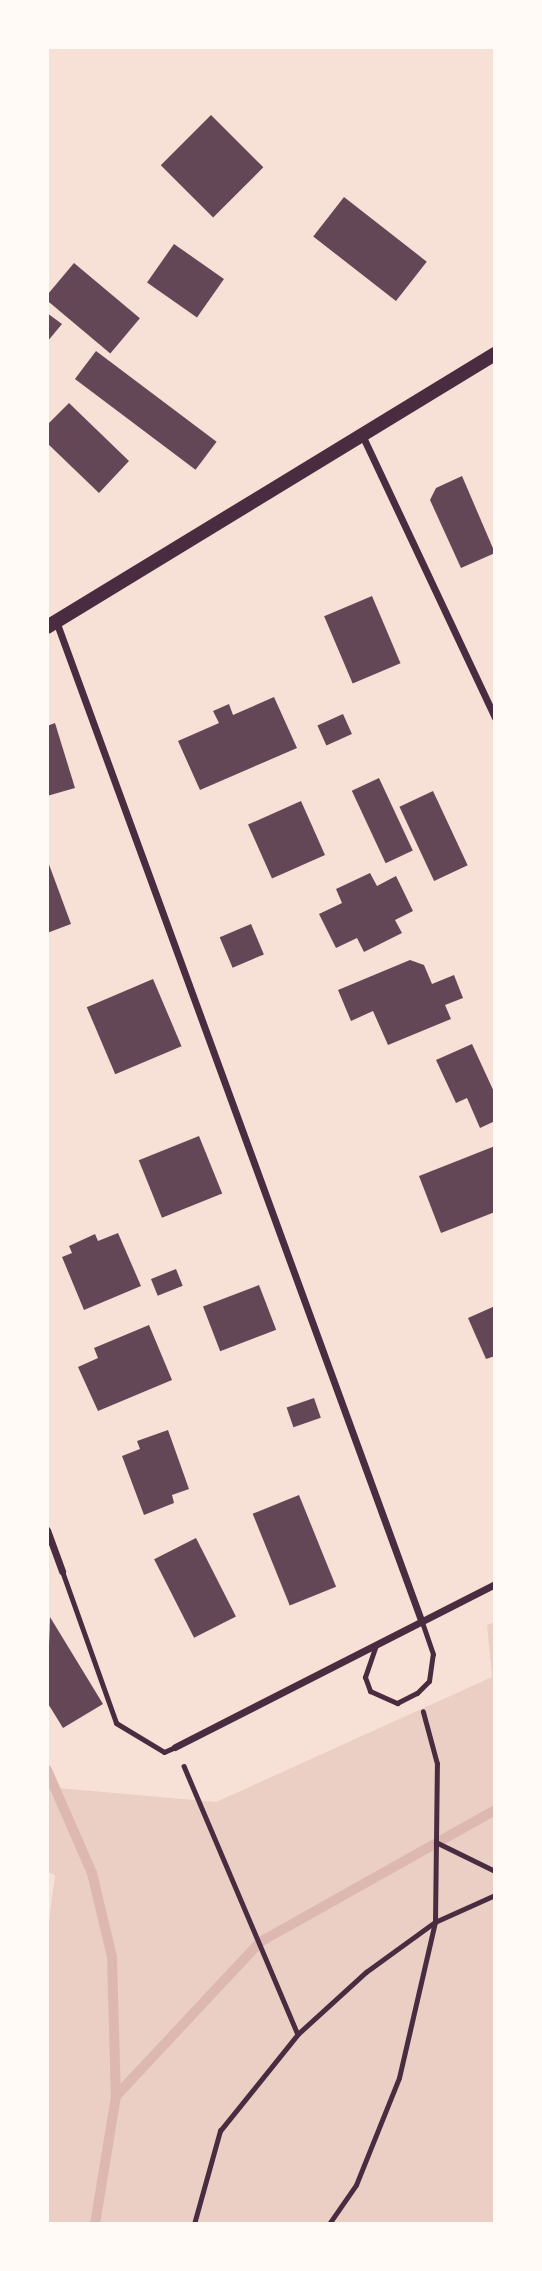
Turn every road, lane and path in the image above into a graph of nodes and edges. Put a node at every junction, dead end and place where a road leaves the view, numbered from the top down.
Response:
1 (495, 354) edge
2 (363, 437) junction
3 (51, 623) edge
4 (495, 718) edge
5 (47, 1530) edge
6 (62, 1571) joint
7 (495, 1584) edge
8 (421, 1620) junction
9 (378, 1642) junction
10 (417, 1693) junction
11 (175, 1747) junction
12 (436, 1842) junction
13 (495, 1871) edge
14 (495, 1895) edge
15 (435, 1922) junction
16 (298, 2034) junction
17 (194, 2224) edge
18 (329, 2224) edge

1 - 2 main road
2 - 3 main road
2 - 4 street
3 - 8 street
5 - 6 street
6 - 11 lane
7 - 8 street
8 - 9 street
8 - 10 lane
9 - 10 lane
9 - 11 street
10 - 12 path
11 - 16 path
12 - 13 path
12 - 15 path
14 - 15 path
15 - 16 path
15 - 18 path
16 - 17 path

